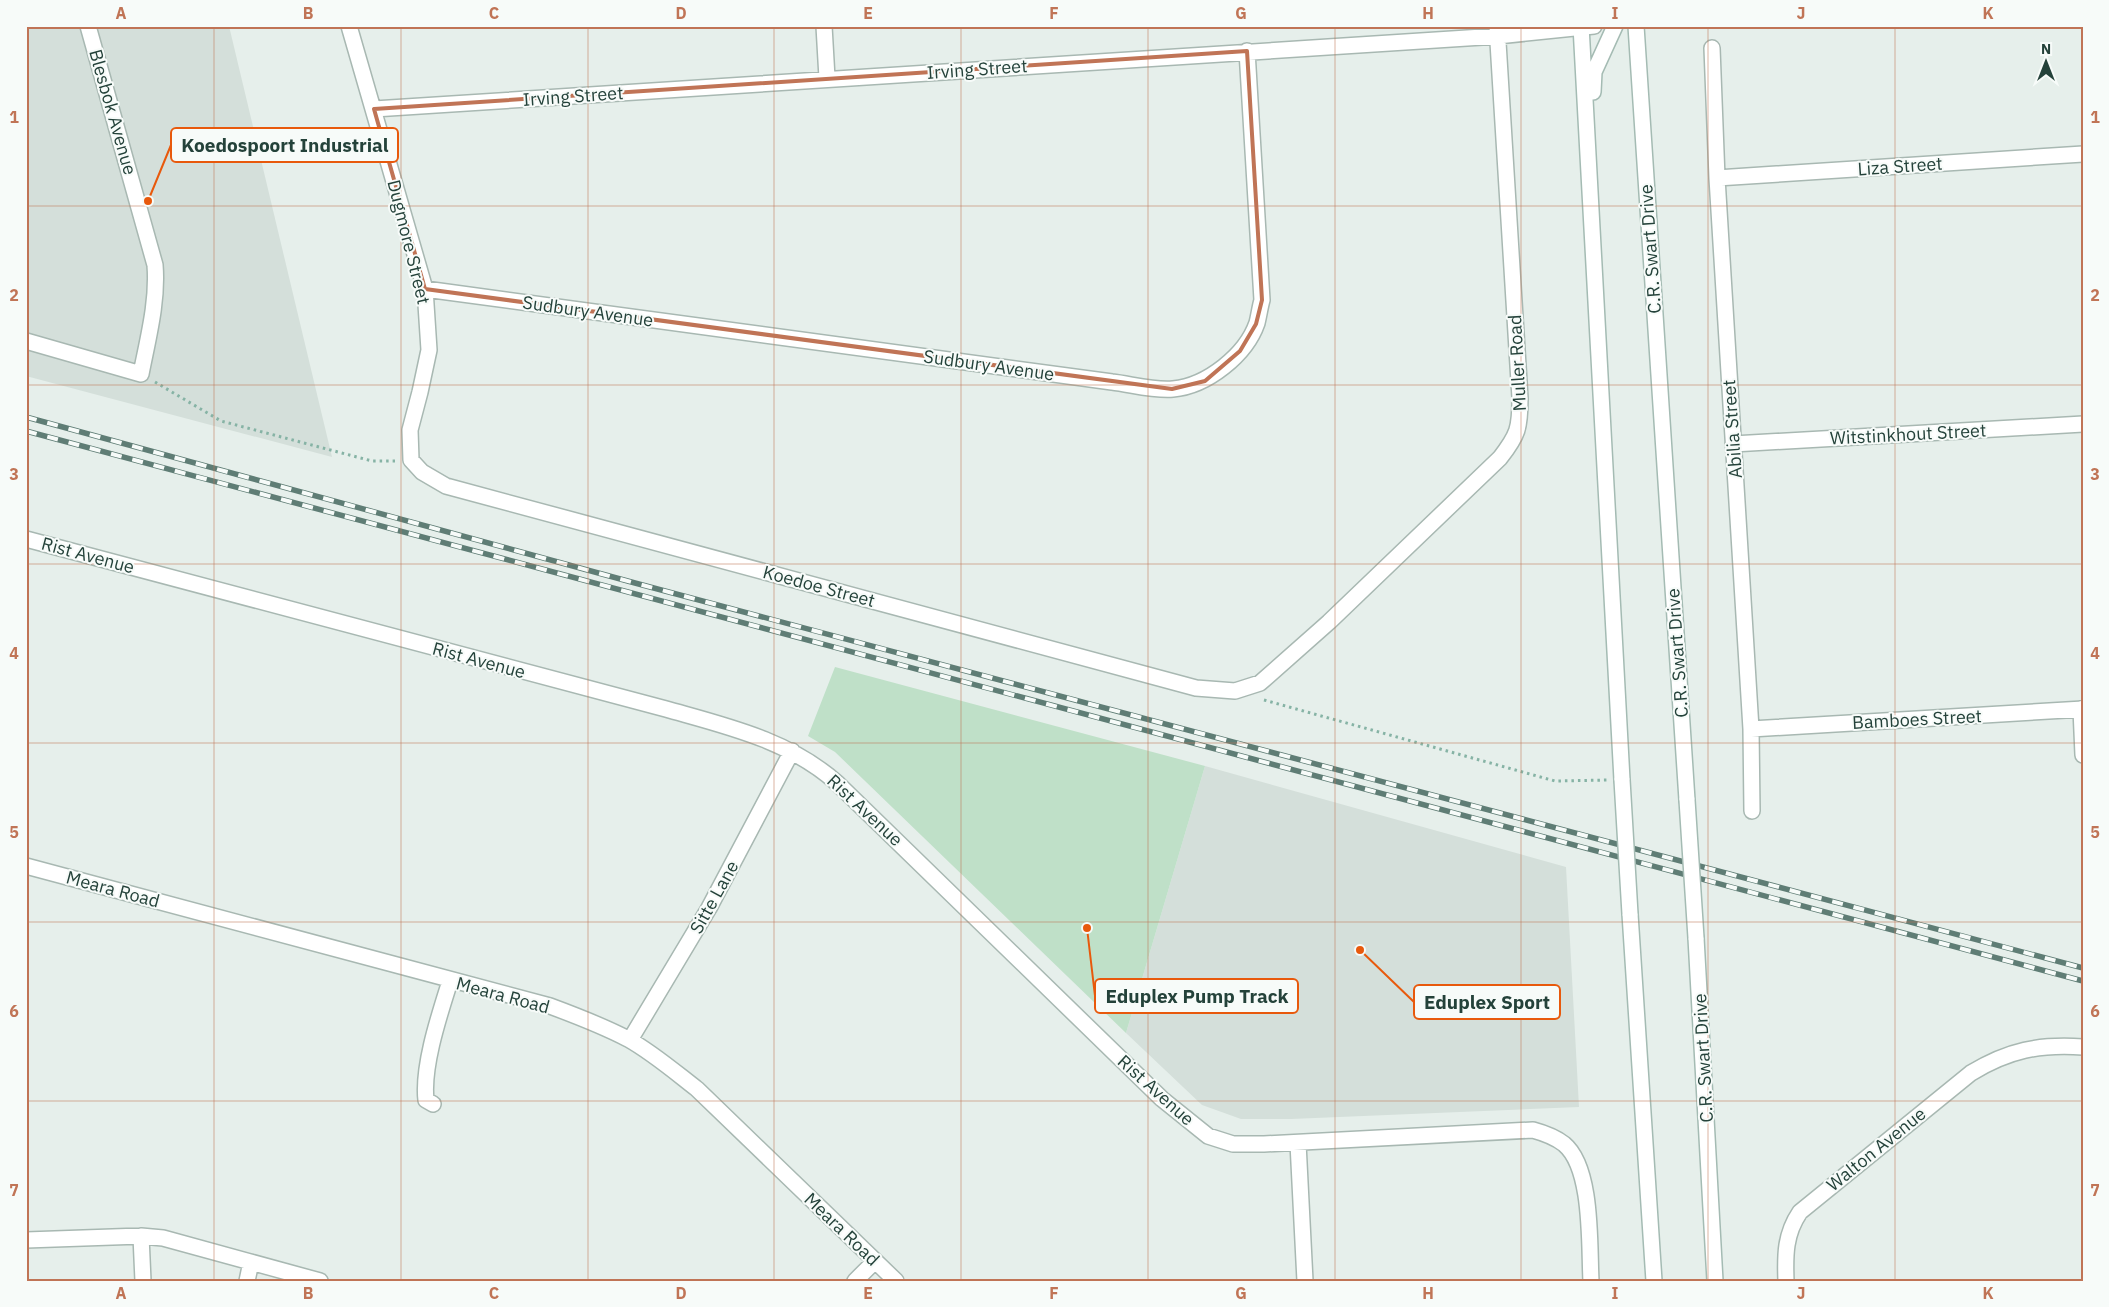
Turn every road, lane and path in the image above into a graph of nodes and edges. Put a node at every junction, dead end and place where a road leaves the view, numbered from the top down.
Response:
1 (88, 26) edge
2 (349, 26) edge
3 (824, 26) edge
4 (1615, 26) edge
5 (1636, 26) edge
6 (1587, 27) edge
7 (1497, 31) edge
8 (1712, 48) dead end
9 (1248, 51) junction
10 (827, 78) junction
11 (374, 109) junction
12 (1586, 117) junction
13 (2083, 154) edge
14 (1716, 178) junction
15 (424, 289) junction
16 (26, 341) edge
17 (141, 374) junction
18 (2083, 424) edge
19 (1733, 444) junction
20 (412, 460) junction
21 (26, 539) edge
22 (1235, 691) joint
23 (1263, 699) dead end
24 (2082, 709) edge
25 (1751, 729) junction
26 (792, 751) junction
27 (2083, 755) edge
28 (1622, 780) junction
29 (1752, 811) dead end
30 (26, 866) edge
31 (450, 980) junction
32 (630, 1040) junction
33 (2083, 1047) edge
34 (433, 1104) dead end
35 (1298, 1143) junction
36 (141, 1236) junction
37 (26, 1240) edge
38 (875, 1261) junction
39 (251, 1262) junction
40 (143, 1281) edge
41 (247, 1281) edge
42 (320, 1281) edge
43 (855, 1281) edge
44 (896, 1281) edge
45 (1305, 1281) edge
46 (1591, 1281) edge
47 (1654, 1281) edge
48 (1714, 1281) edge
49 (1786, 1281) edge

1 - 17 street, Blesbok Avenue
2 - 11 street, Dugmore Street
3 - 10 street
4 - 12 street
5 - 48 street, C.R. Swart Drive, bridge
6 - 7 street, Irving Street
6 - 12 street
7 - 9 street, Irving Street
7 - 22 street, Muller Road
8 - 14 street, Abilia Street
9 - 10 street, Irving Street
9 - 15 street, Sudbury Avenue
10 - 11 street, Irving Street
11 - 15 street, Dugmore Street
12 - 28 street
13 - 14 street, Liza Street
14 - 19 street, Abilia Street
15 - 20 street, Dugmore Street
16 - 17 street
17 - 20 path
18 - 19 street, Witstinkhout Street
19 - 25 street, Abilia Street
20 - 22 street, Koedoe Street
21 - 26 street, Rist Avenue
23 - 28 path
24 - 25 street, Bamboes Street
24 - 27 street
25 - 29 street, Abilia Street
26 - 32 street, Sitte Lane
26 - 35 street, Rist Avenue
28 - 47 street, bridge
30 - 31 street, Meara Road
31 - 32 street, Meara Road
31 - 34 street
32 - 38 street, Meara Road
33 - 49 street, Walton Avenue
35 - 45 street
35 - 46 street, Rist Avenue
36 - 37 street
36 - 39 street
36 - 40 street
38 - 43 street
38 - 44 street, Meara Road
39 - 41 street
39 - 42 street

